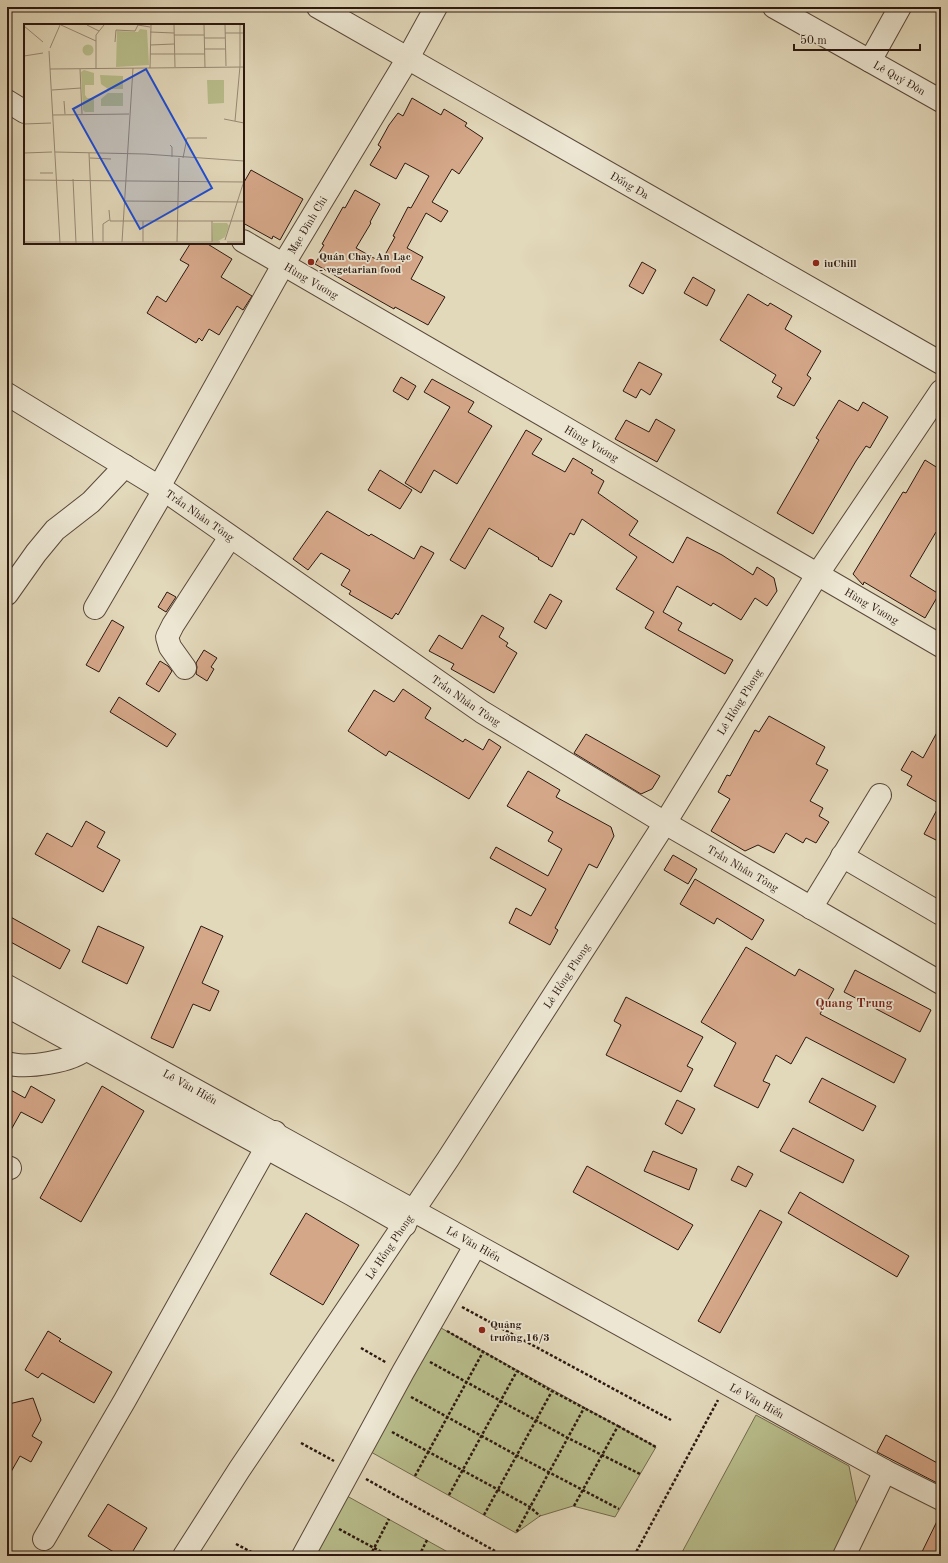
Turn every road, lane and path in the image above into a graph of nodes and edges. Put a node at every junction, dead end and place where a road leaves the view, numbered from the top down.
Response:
1 (318, 7) edge
2 (436, 7) edge
3 (774, 7) edge
4 (900, 7) edge
5 (408, 58) junction
6 (870, 61) junction
7 (7, 101) edge
8 (941, 101) edge
9 (24, 111) edge
10 (244, 242) edge
11 (283, 265) junction
12 (941, 363) edge
13 (941, 391) edge
14 (7, 394) edge
15 (125, 466) junction
16 (161, 489) junction
17 (230, 537) junction
18 (817, 575) junction
19 (7, 594) edge
20 (95, 608) dead end
21 (941, 646) edge
22 (185, 668) dead end
23 (880, 795) dead end
24 (664, 823) junction
25 (842, 856) junction
26 (811, 908) junction
27 (941, 914) edge
28 (941, 983) edge
29 (7, 986) edge
30 (7, 1006) edge
31 (91, 1042) junction
32 (7, 1063) edge
33 (270, 1140) junction
34 (410, 1218) junction
35 (475, 1246) junction
36 (446, 1298) junction
37 (432, 1323) junction
38 (361, 1348) dead end
39 (483, 1352) junction
40 (414, 1353) junction
41 (517, 1371) junction
42 (399, 1380) junction
43 (466, 1382) junction
44 (727, 1384) junction
45 (552, 1391) junction
46 (500, 1401) junction
47 (584, 1408) junction
48 (447, 1417) junction
49 (536, 1420) junction
50 (671, 1420) dead end
51 (375, 1423) junction
52 (618, 1426) junction
53 (482, 1436) junction
54 (568, 1438) junction
55 (301, 1443) dead end
56 (656, 1447) dead end
57 (428, 1452) junction
58 (602, 1455) junction
59 (516, 1456) junction
60 (350, 1470) junction
61 (463, 1470) junction
62 (885, 1471) junction
63 (549, 1472) junction
64 (640, 1474) dead end
65 (414, 1476) dead end
66 (498, 1489) junction
67 (582, 1490) junction
68 (449, 1495) dead end
69 (941, 1499) edge
70 (574, 1506) dead end
71 (530, 1507) junction
72 (620, 1509) dead end
73 (484, 1515) dead end
74 (540, 1516) dead end
75 (389, 1519) dead end
76 (323, 1520) junction
77 (516, 1533) dead end
78 (44, 1539) dead end
79 (427, 1540) dead end
80 (236, 1544) dead end
81 (374, 1548) junction
82 (495, 1551) dead end
83 (184, 1556) edge
84 (259, 1556) edge
85 (303, 1556) edge
86 (370, 1556) edge
87 (389, 1556) edge
88 (419, 1556) edge
89 (634, 1556) edge
90 (844, 1556) edge

1 - 5 street, Đống Đa
2 - 5 street, Mạc Đĩnh Chi
3 - 6 street, Lê Quý Đôn
4 - 6 street
5 - 11 street, Mạc Đĩnh Chi
5 - 12 street, Đống Đa
6 - 8 street, Lê Quý Đôn
7 - 9 street
10 - 11 street, Hùng Vương
11 - 16 street, Mạc Đĩnh Chi
11 - 18 street, Hùng Vương
13 - 18 street, Lê Hồng Phong
14 - 15 street, Trần Nhân Tông
15 - 16 street, Trần Nhân Tông
15 - 19 street
16 - 17 street, Trần Nhân Tông
16 - 20 street, Mạc Đĩnh Chi
17 - 22 street
17 - 24 street, Trần Nhân Tông
18 - 21 street, Hùng Vương
18 - 24 street, Lê Hồng Phong
23 - 25 street
24 - 26 street, Trần Nhân Tông
24 - 34 street, Lê Hồng Phong
25 - 26 street
25 - 27 street
26 - 28 street, Trần Nhân Tông
29 - 31 street, Lê Văn Hiến
30 - 31 street, Lê Văn Hiến
31 - 32 street
31 - 33 street, Lê Văn Hiến
33 - 34 street, Lê Văn Hiến
33 - 78 street
34 - 35 street, Lê Văn Hiến
34 - 83 street, Lê Hồng Phong
35 - 36 street
35 - 44 street, Lê Văn Hiến
36 - 37 street
36 - 50 path
37 - 39 path
37 - 40 street
38 - 42 path
39 - 41 path
39 - 43 path
40 - 42 street
40 - 43 path
41 - 45 path
41 - 46 path
42 - 48 path
42 - 51 street
43 - 46 path
43 - 48 path
44 - 62 street, Lê Văn Hiến
44 - 89 path
45 - 47 path
45 - 49 path
46 - 49 path
46 - 53 path
47 - 52 path
47 - 54 path
48 - 53 path
48 - 57 path
49 - 54 path
49 - 59 path
51 - 57 path
51 - 60 street
52 - 56 path
52 - 58 path
53 - 59 path
53 - 61 path
54 - 58 path
54 - 63 path
55 - 60 path
57 - 61 path
57 - 65 path
58 - 64 path
58 - 67 path
59 - 63 path
59 - 66 path
60 - 76 street
60 - 82 path
61 - 66 path
61 - 68 path
62 - 69 street, Lê Văn Hiến
62 - 90 street
63 - 67 path
63 - 71 path
66 - 71 path
66 - 73 path
67 - 70 path
67 - 72 path
71 - 74 path
71 - 77 path
75 - 81 path
76 - 81 path
76 - 85 street
79 - 88 path
80 - 84 path
81 - 86 path
81 - 87 path

